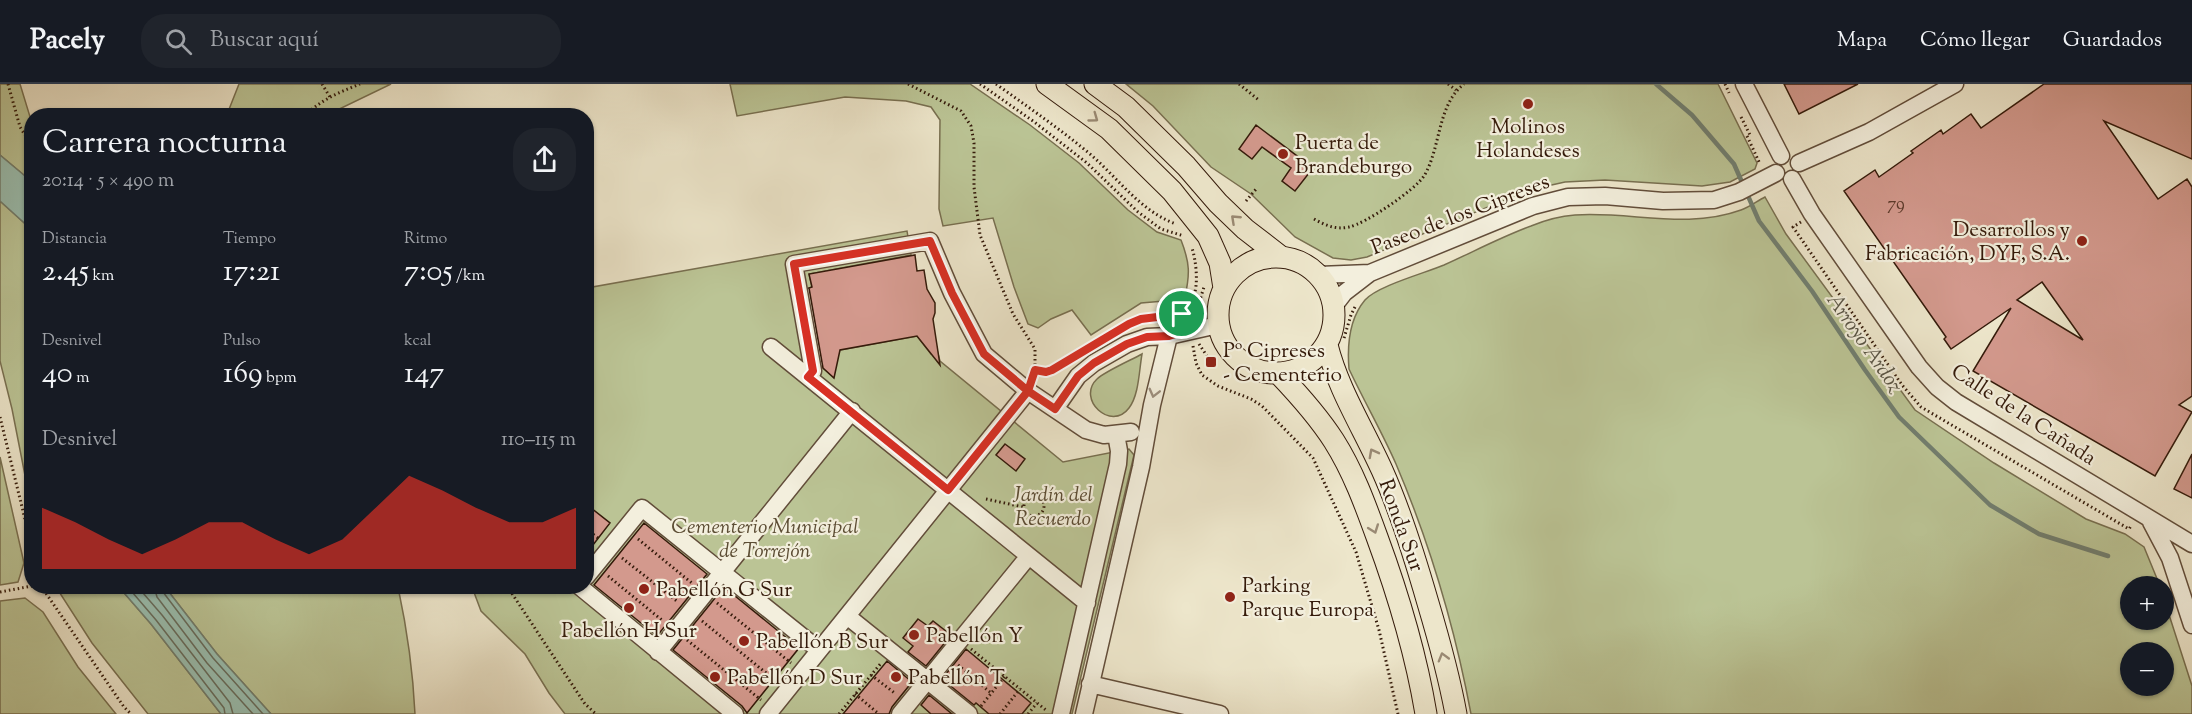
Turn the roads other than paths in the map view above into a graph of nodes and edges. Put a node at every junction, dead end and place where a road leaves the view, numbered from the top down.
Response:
1 (1047, 84) edge
2 (1095, 84) edge
3 (1744, 84) edge
4 (1955, 84) edge
5 (1781, 156) junction
6 (1799, 163) junction
7 (1765, 174) junction
8 (1792, 179) junction
9 (1280, 256) junction
10 (1370, 273) junction
11 (1319, 275) junction
12 (1214, 284) junction
13 (1334, 306) junction
14 (1218, 325) junction
15 (1169, 336) junction
16 (1335, 343) junction
17 (771, 347) dead end
18 (1279, 374) junction
19 (808, 377) junction
20 (1028, 391) junction
21 (1055, 409) junction
22 (852, 411) junction
23 (953, 485) junction
24 (2148, 519) junction
25 (2185, 540) edge
26 (2192, 553) edge
27 (1028, 557) junction
28 (594, 567) edge
29 (723, 573) junction
30 (589, 594) edge
31 (1087, 603) junction
32 (847, 616) junction
33 (2192, 625) edge
34 (819, 650) junction
35 (658, 652) junction
36 (927, 681) junction
37 (1090, 684) junction
38 (974, 710) edge
39 (735, 714) edge
40 (768, 714) edge
41 (900, 714) edge
42 (1062, 714) edge
43 (1084, 714) edge
44 (1220, 714) edge
45 (1426, 714) edge
46 (1456, 714) edge

1 -> 12 main road
9 -> 2 main road
3 - 5 street
4 - 6 street
5 - 6 street
5 - 7 street
6 - 8 street
7 - 8 street
7 - 10 street, Paseo de los Cipreses
8 - 24 street, Calle de la Cañada
9 - 11 main road
9 - 12 main road
10 - 11 street, Paseo de los Cipreses
10 - 13 street, Paseo de los Cipreses
11 - 13 main road
12 - 14 main road
13 - 16 main road
14 - 15 street
14 - 18 main road
15 - 21 street
15 -> 37 street
16 - 18 main road
46 -> 16 main road, Ronda Sur
17 - 19 street
18 -> 45 main road, Ronda Sur
19 - 20 street
19 - 22 street
20 - 21 street
20 - 23 street
21 - 31 street
22 - 23 street
22 - 29 street
23 - 27 street
23 - 32 street
24 - 25 street, Calle de la Cañada
24 - 33 street, Calle de la Cañada
25 - 26 street, Calle de la Cañada
27 - 31 street
27 - 36 street
28 - 29 street
29 - 34 street
29 - 35 street
30 - 35 street
31 - 42 street
32 - 34 street
32 - 36 street
34 - 40 street
35 - 39 street
36 - 38 street
36 - 41 street
37 - 43 street
37 - 44 street

